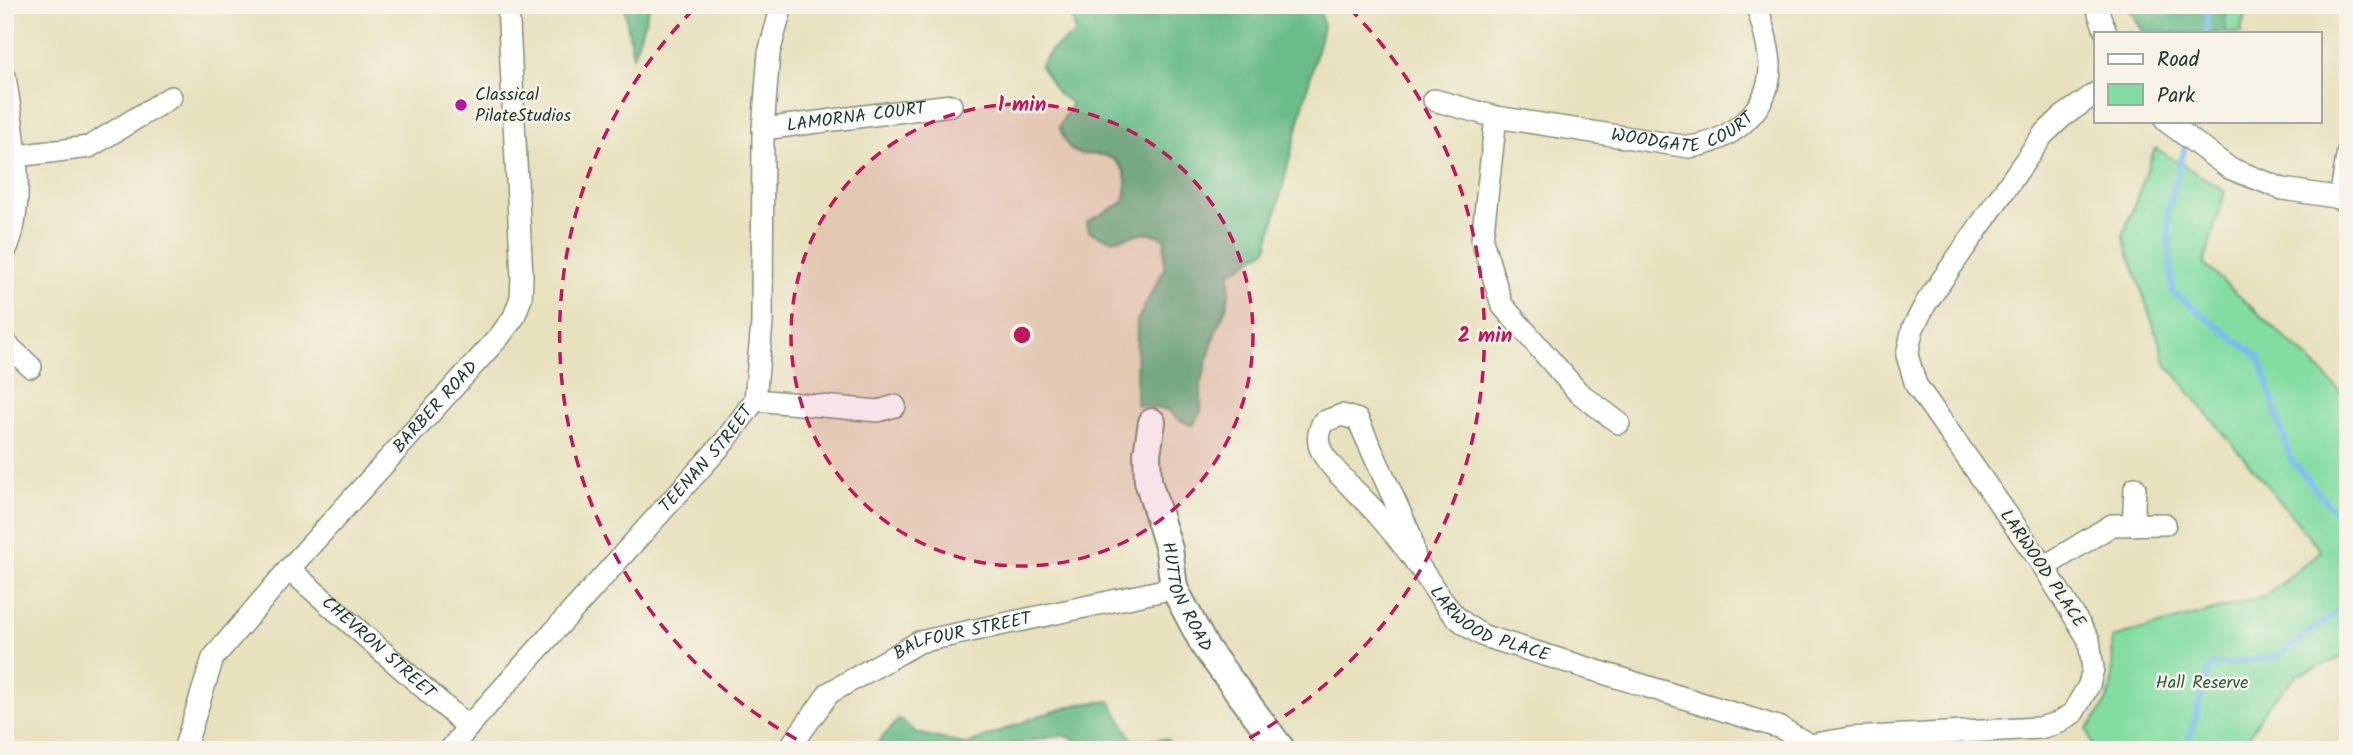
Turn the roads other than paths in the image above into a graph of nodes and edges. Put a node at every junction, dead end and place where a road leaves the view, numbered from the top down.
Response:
1 (508, 5) edge
2 (782, 5) edge
3 (1757, 5) edge
4 (2096, 5) edge
5 (2106, 32) edge
6 (5, 78) edge
7 (2094, 94) edge
8 (171, 97) dead end
9 (1434, 100) dead end
10 (951, 105) dead end
11 (1496, 117) junction
12 (2168, 122) edge
13 (764, 129) junction
14 (2348, 151) edge
15 (17, 156) junction
16 (2344, 199) edge
17 (5, 252) edge
18 (5, 343) edge
19 (32, 367) dead end
20 (755, 400) junction
21 (895, 406) dead end
22 (1153, 422) dead end
23 (1619, 423) dead end
24 (2135, 488) dead end
25 (2165, 524) dead end
26 (2133, 525) junction
27 (1416, 563) junction
28 (2044, 567) junction
29 (289, 569) junction
30 (1174, 587) junction
31 (468, 727) junction
32 (1809, 747) edge
33 (184, 750) edge
34 (450, 750) edge
35 (788, 750) edge
36 (1282, 750) edge

1 - 29 street, BARBER ROAD
2 - 13 street, TEENAN STREET
3 - 11 street, WOODGATE COURT
4 - 5 street
6 - 15 street
7 - 28 street, LARWOOD PLACE
8 - 15 street
9 - 11 street, WOODGATE COURT
10 - 13 street, LAMORNA COURT
11 - 23 street
12 - 16 street
13 - 20 street, TEENAN STREET
14 - 16 street
15 - 17 street
18 - 19 street
20 - 21 street
20 - 31 street, TEENAN STREET
22 - 30 street, HUTTON ROAD
24 - 26 street
25 - 26 street
26 - 28 street
27 - 27 street, LARWOOD PLACE
27 - 32 street, LARWOOD PLACE
28 - 32 street, LARWOOD PLACE
29 - 31 street, CHEVRON STREET
29 - 33 street, BARBER ROAD
30 - 35 street, BALFOUR STREET
30 - 36 street, HUTTON ROAD
31 - 34 street, TEENAN STREET

